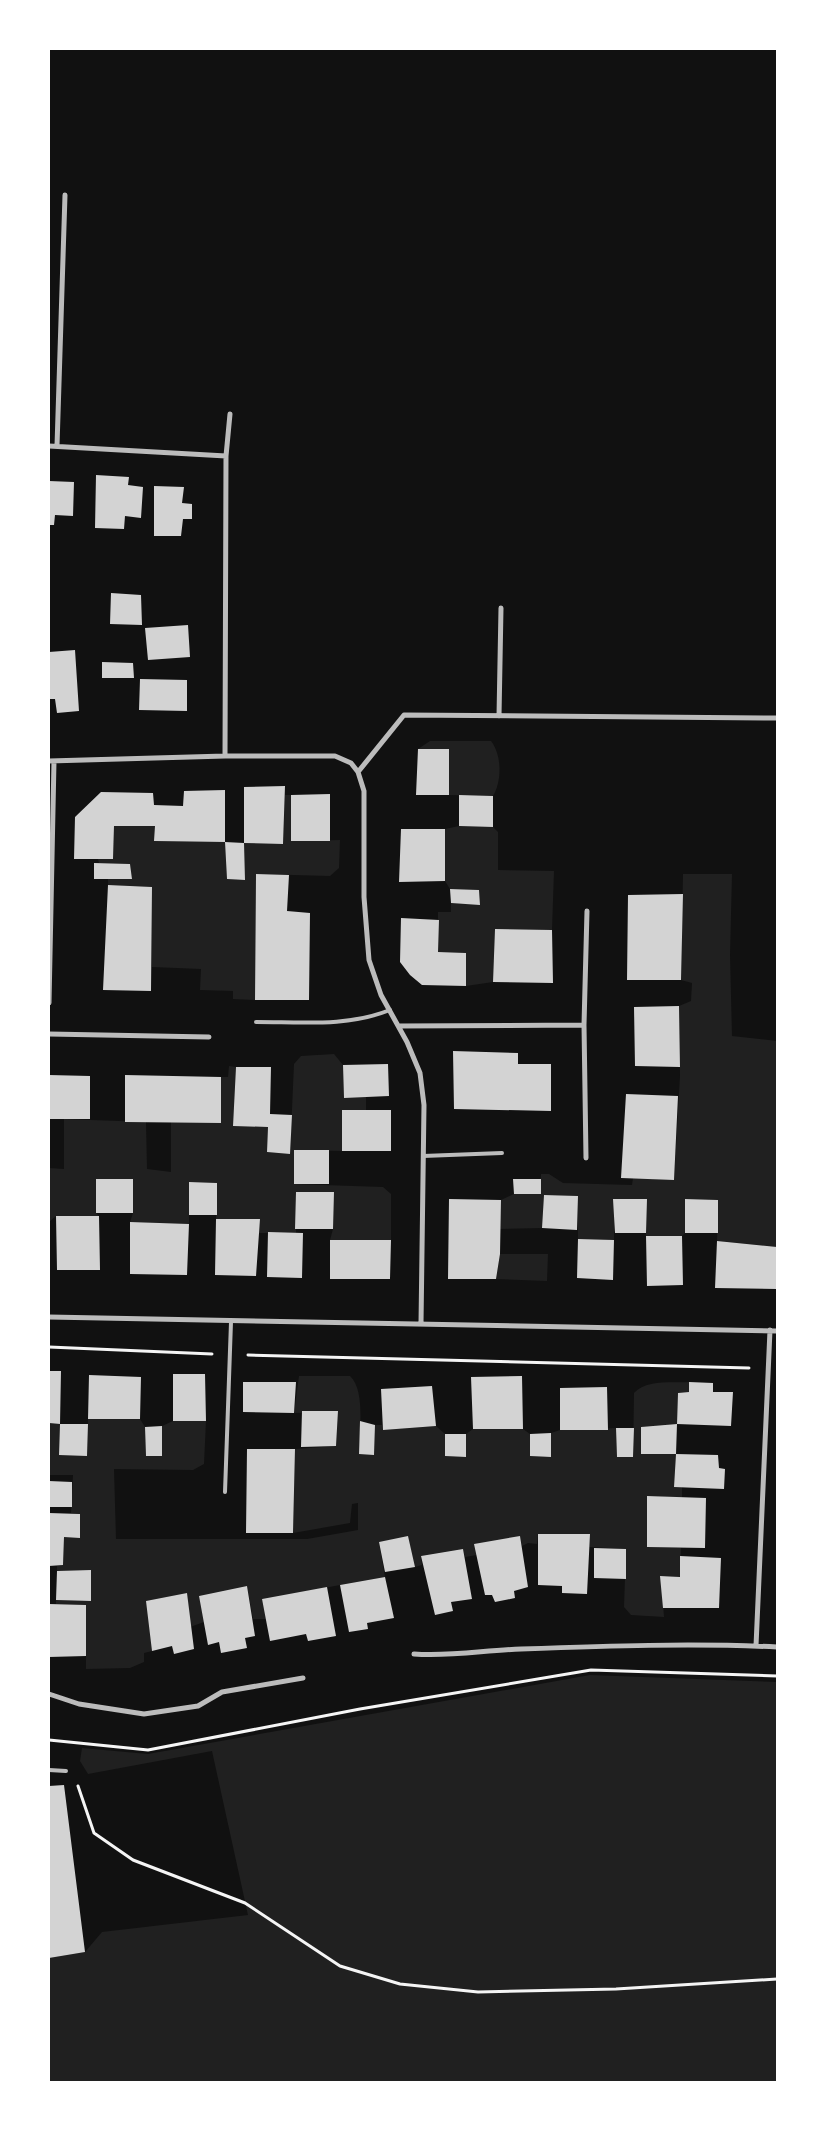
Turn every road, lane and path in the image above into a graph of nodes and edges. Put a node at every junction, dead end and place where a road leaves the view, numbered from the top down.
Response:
1 (65, 195) dead end
2 (230, 414) dead end
3 (49, 446) edge
4 (57, 446) junction
5 (226, 456) junction
6 (501, 608) dead end
7 (499, 716) junction
8 (777, 718) edge
9 (225, 756) junction
10 (51, 761) edge
11 (358, 772) junction
12 (50, 894) edge
13 (587, 911) dead end
14 (49, 1003) edge
15 (390, 1010) junction
16 (256, 1022) dead end
17 (584, 1024) junction
18 (398, 1026) junction
19 (49, 1034) edge
20 (209, 1037) dead end
21 (502, 1154) dead end
22 (423, 1156) junction
23 (586, 1158) dead end
24 (49, 1317) edge
25 (231, 1322) junction
26 (421, 1324) junction
27 (770, 1330) junction
28 (777, 1331) edge
29 (49, 1347) edge
30 (231, 1354) junction
31 (768, 1370) junction
32 (225, 1492) dead end
33 (756, 1646) junction
34 (777, 1647) edge
35 (414, 1654) dead end
36 (777, 1676) edge
37 (302, 1678) dead end
38 (49, 1694) edge
39 (49, 1740) edge
40 (49, 1770) edge
41 (66, 1771) joint
42 (777, 1979) edge

1 - 4 street
2 - 5 street
3 - 4 street
4 - 5 street
5 - 9 street
6 - 7 street
7 - 8 street
7 - 11 street
9 - 10 street
9 - 11 street
10 - 12 street
11 - 15 street
12 - 14 street
13 - 17 street
15 - 16 lane
15 - 18 street
17 - 18 street
17 - 23 street
18 - 22 street
19 - 20 street
21 - 22 lane
22 - 26 street
24 - 25 street
25 - 26 street
25 - 30 lane
26 - 27 street
27 - 28 street
27 - 31 street
29 - 30 path
30 - 31 path
30 - 32 lane
31 - 33 street
33 - 34 street
33 - 35 street
36 - 39 path
37 - 38 street
40 - 41 lane
41 - 42 path

